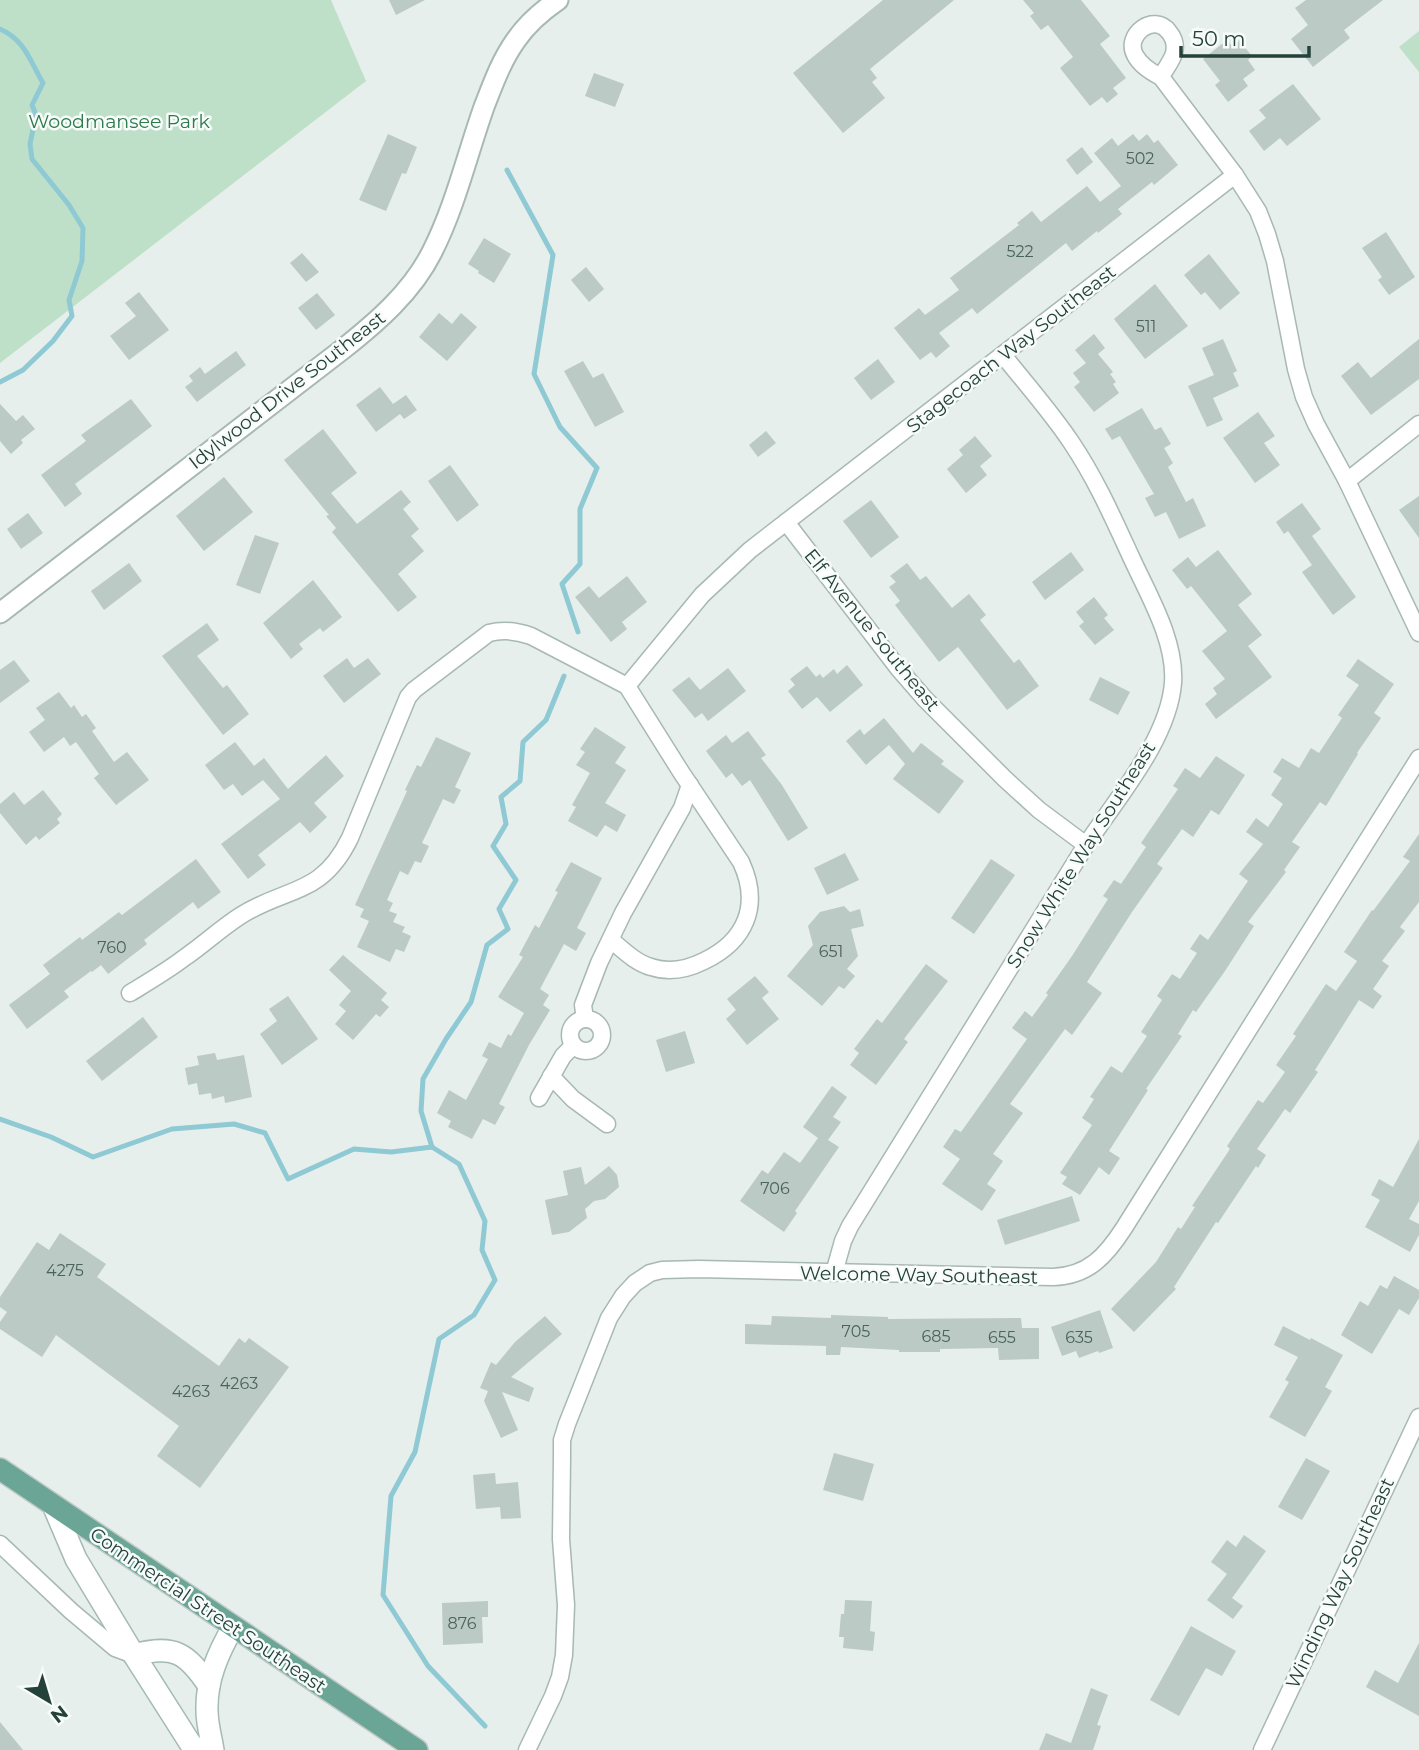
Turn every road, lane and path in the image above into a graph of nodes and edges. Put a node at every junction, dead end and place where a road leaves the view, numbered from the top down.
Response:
1 (558, 0) edge
2 (1160, 77) dead end
3 (1235, 175) junction
4 (1003, 355) junction
5 (1419, 424) edge
6 (1347, 481) junction
7 (786, 522) junction
8 (0, 613) edge
9 (1419, 633) edge
10 (627, 686) junction
11 (1419, 758) edge
12 (690, 785) junction
13 (1086, 845) junction
14 (611, 940) junction
15 (130, 993) dead end
16 (585, 1018) junction
17 (573, 1046) junction
18 (551, 1076) junction
19 (539, 1098) dead end
20 (607, 1124) dead end
21 (834, 1273) junction
22 (1419, 1417) edge
23 (0, 1469) edge
24 (53, 1505) junction
25 (0, 1544) edge
26 (233, 1627) junction
27 (134, 1655) junction
28 (209, 1686) junction
29 (197, 1750) edge
30 (213, 1750) edge
31 (417, 1750) edge
32 (527, 1750) edge
33 (1262, 1750) edge

1 - 8 street, Idylwood Drive Southeast
2 - 3 street
3 - 4 street, Stagecoach Way Southeast
3 - 6 street
4 - 7 street, Stagecoach Way Southeast
4 - 13 street, Snow White Way Southeast
5 - 6 street
6 - 9 street
7 - 10 street, Stagecoach Way Southeast
7 - 13 street, Elf Avenue Southeast
10 - 12 street
10 - 15 street
11 - 21 street, Welcome Way Southeast
12 - 14 street
12 - 14 street
13 - 21 street, Snow White Way Southeast
14 - 16 street
16 - 17 street
16 - 17 street
17 - 18 street
18 - 19 street
18 - 20 street
21 - 32 street, Welcome Way Southeast
22 - 33 street, Winding Way Southeast
23 - 24 main road, Commercial Street Southeast
24 - 26 main road, Commercial Street Southeast
24 - 27 main road
25 - 27 street
26 - 28 main road
26 - 31 main road, Commercial Street Southeast
27 - 28 main road
27 - 29 main road
28 - 30 main road

